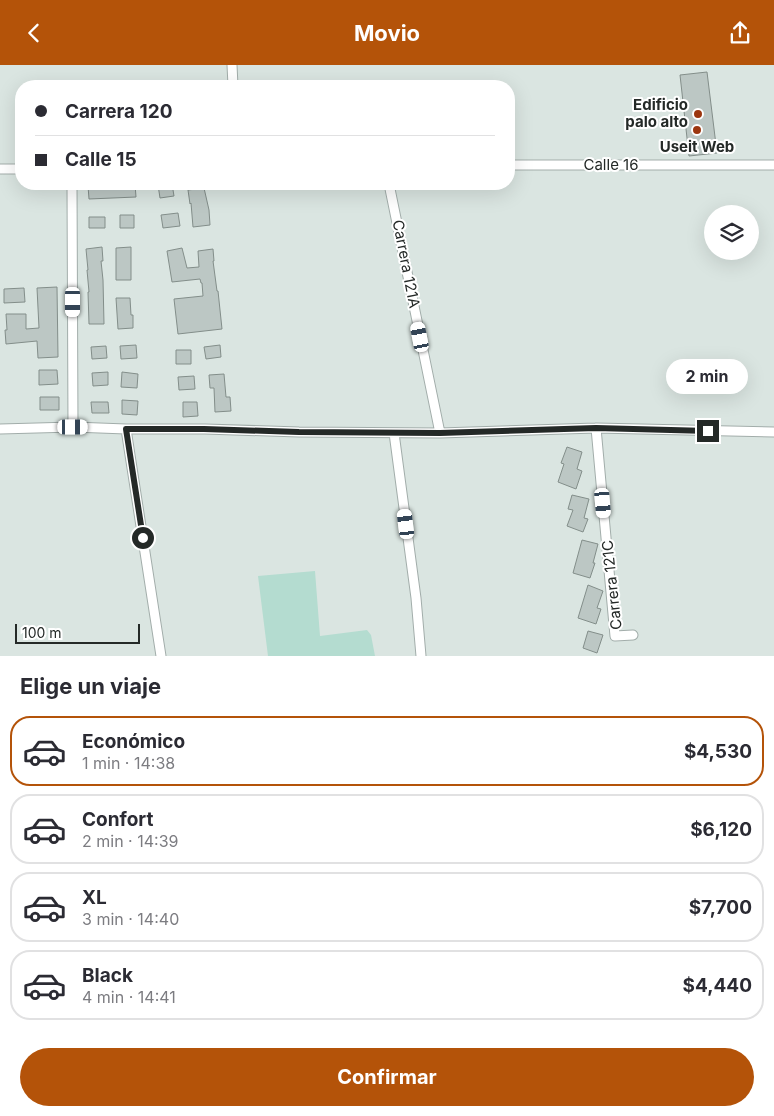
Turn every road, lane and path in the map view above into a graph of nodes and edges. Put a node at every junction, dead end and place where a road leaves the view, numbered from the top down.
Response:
1 (232, 65) edge
2 (233, 80) edge
3 (515, 165) edge
4 (774, 165) edge
5 (0, 169) edge
6 (15, 169) edge
7 (72, 190) edge
8 (390, 190) edge
9 (73, 427) junction
10 (596, 428) junction
11 (0, 429) edge
12 (126, 429) junction
13 (394, 433) junction
14 (440, 433) junction
15 (774, 433) edge
16 (633, 635) dead end
17 (161, 656) edge
18 (421, 656) edge

1 - 2 street
3 - 4 street, Calle 16
5 - 6 street
7 - 9 street
8 - 14 street, Carrera 121A
9 - 11 street
9 - 12 street
10 - 14 street
10 - 15 street
10 - 16 street, Carrera 121C
12 - 13 street
12 - 17 street
13 - 14 street
13 - 18 street

